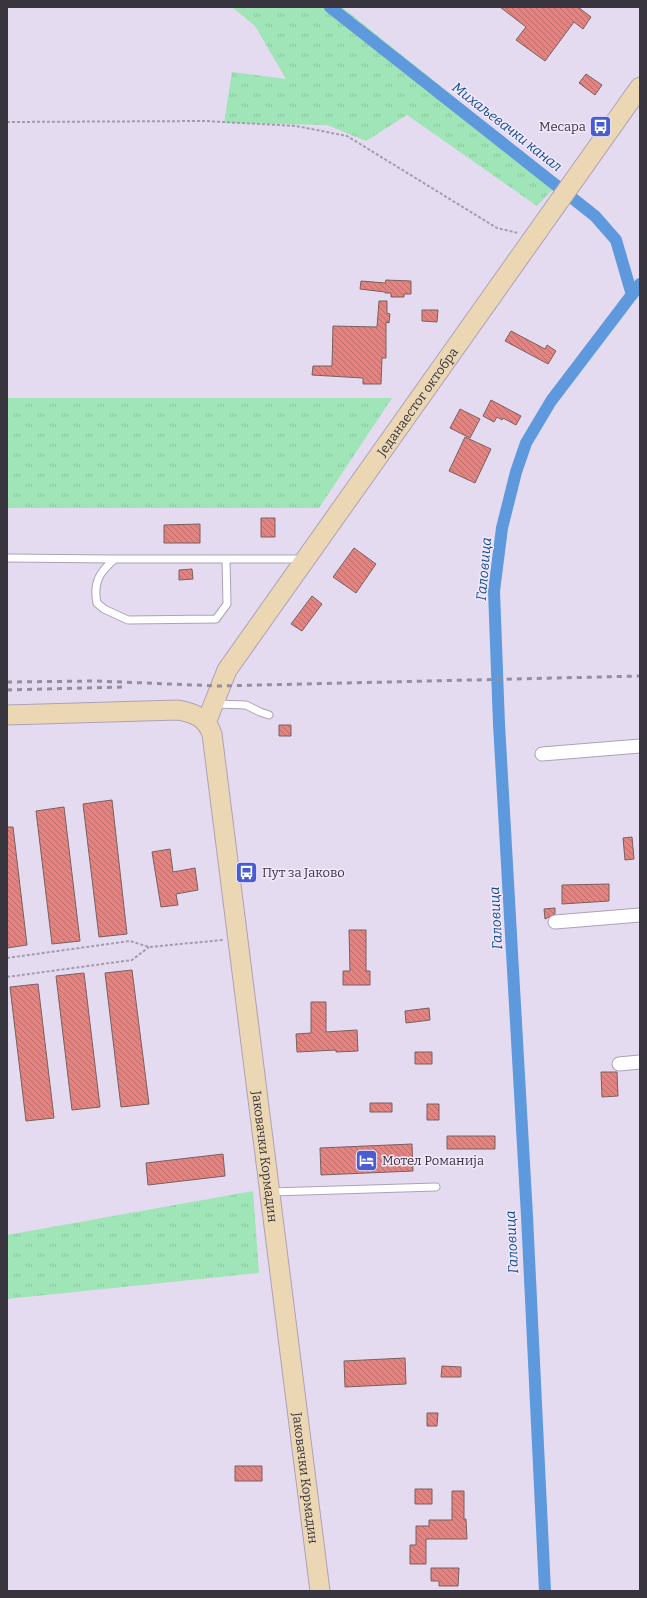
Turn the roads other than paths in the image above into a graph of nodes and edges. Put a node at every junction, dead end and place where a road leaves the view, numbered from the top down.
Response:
1 (640, 87) edge
2 (7, 558) edge
3 (115, 559) junction
4 (226, 559) junction
5 (306, 559) junction
6 (213, 704) junction
7 (7, 715) edge
8 (269, 715) dead end
9 (206, 723) junction
10 (640, 746) edge
11 (542, 754) dead end
12 (640, 915) edge
13 (555, 922) dead end
14 (640, 1062) edge
15 (619, 1064) dead end
16 (436, 1187) dead end
17 (271, 1192) junction
18 (320, 1591) edge

1 - 5 main road, Једанаестог октобра
2 - 3 lane
3 - 4 lane
3 - 4 lane
4 - 5 lane
5 - 6 main road, Једанаестог октобра
6 - 8 lane
6 - 9 main road, Једанаестог октобра
7 - 9 main road
9 - 17 main road, Јаковачки Кормадин
10 - 11 street
12 - 13 street
14 - 15 street
16 - 17 lane
17 - 18 main road, Јаковачки Кормадин

